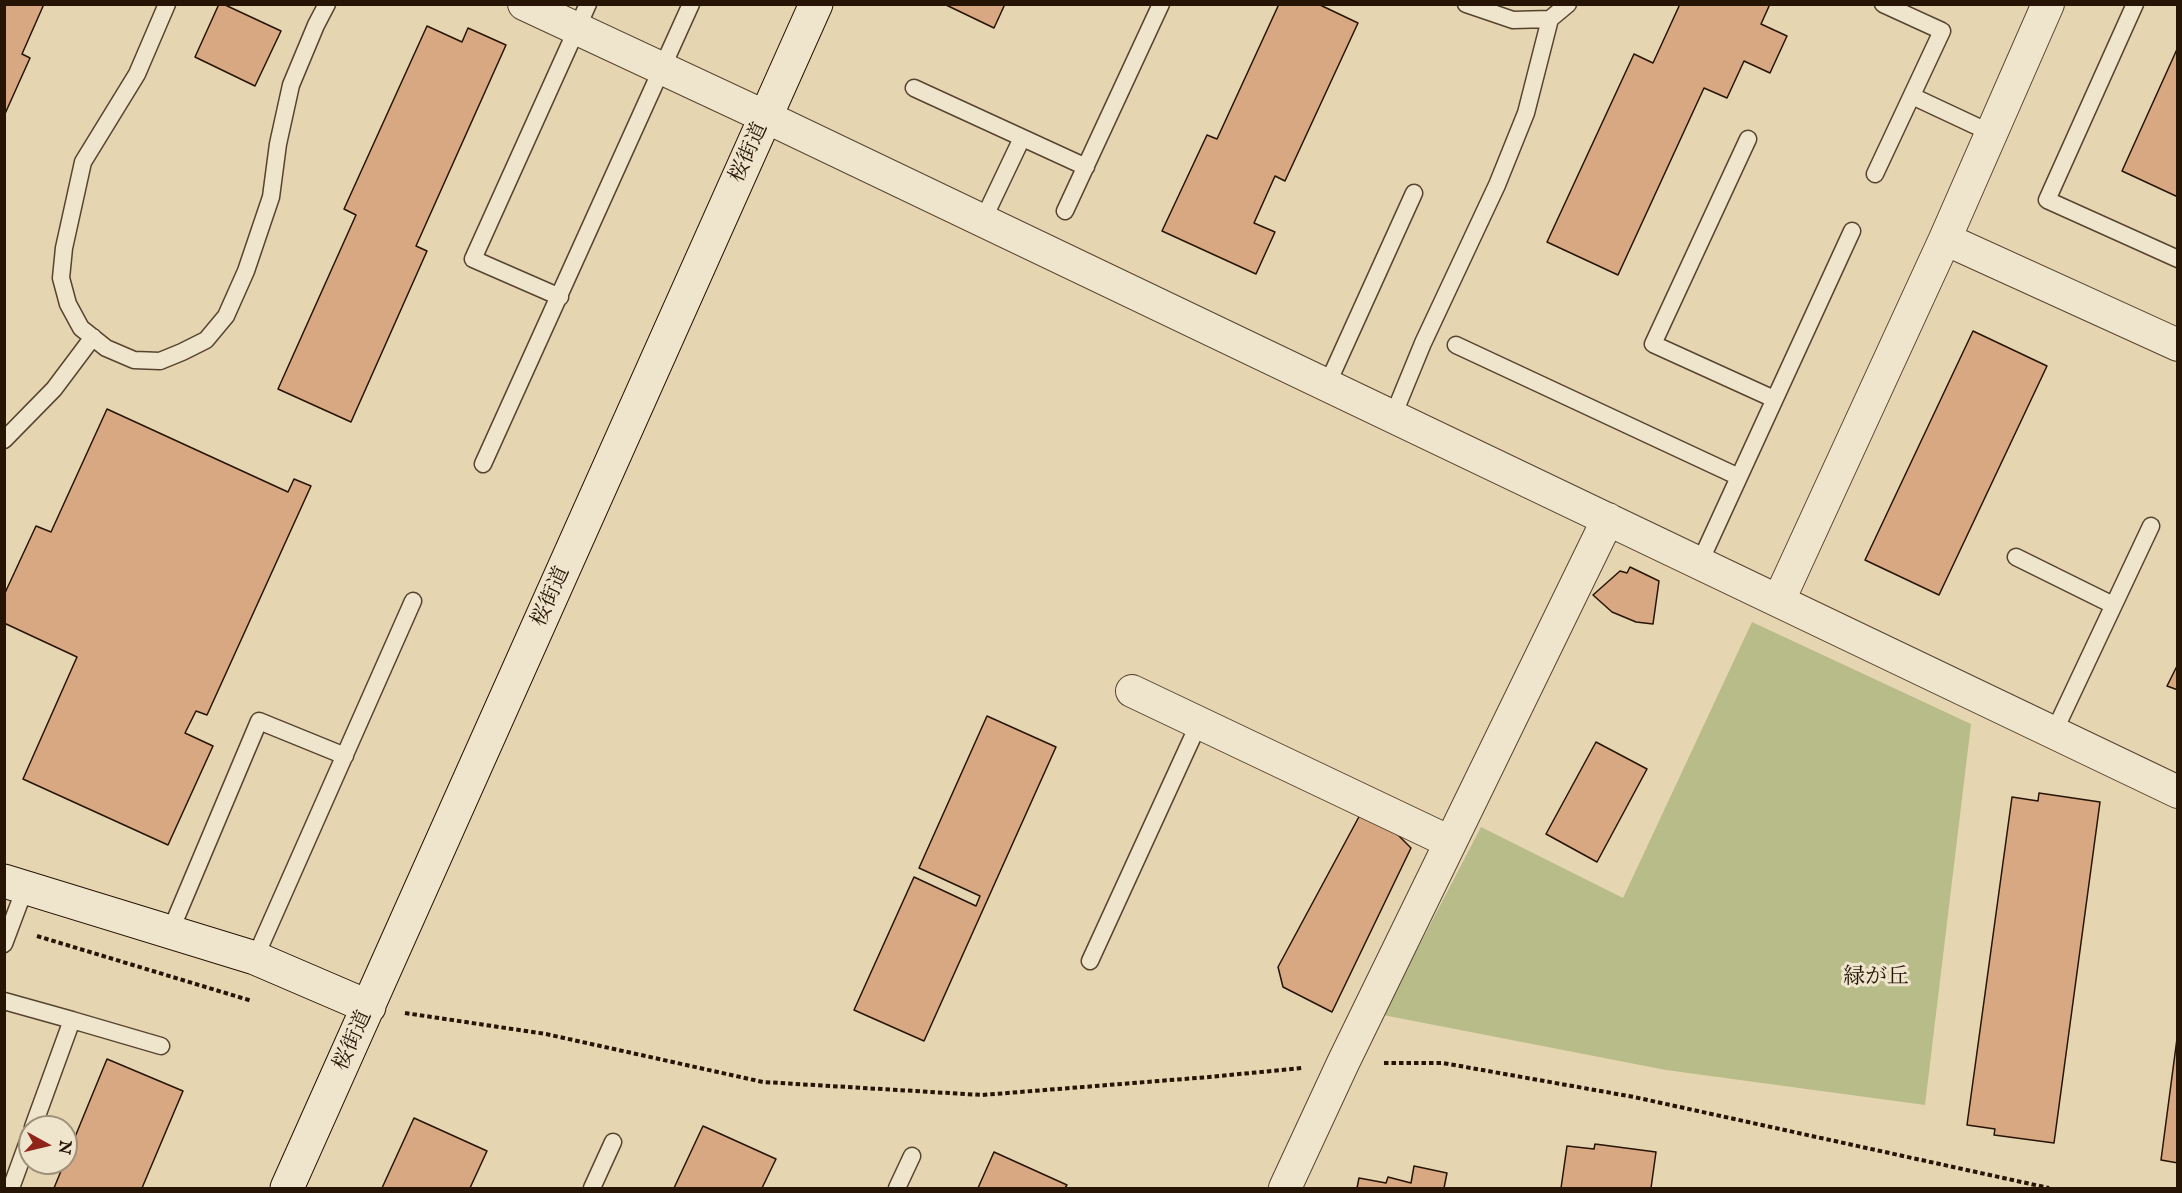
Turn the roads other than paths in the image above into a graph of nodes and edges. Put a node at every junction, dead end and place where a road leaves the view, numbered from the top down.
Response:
1 (167, 4) edge
2 (327, 4) edge
3 (524, 4) edge
4 (691, 4) edge
5 (816, 4) edge
6 (1161, 4) edge
7 (1466, 4) edge
8 (1568, 4) edge
9 (1883, 4) edge
10 (2135, 4) edge
11 (2042, 7) edge
12 (582, 17) edge
13 (1550, 19) junction
14 (662, 69) junction
15 (914, 88) dead end
16 (1912, 96) junction
17 (766, 117) junction
18 (1991, 133) junction
19 (1022, 138) junction
20 (1748, 139) dead end
21 (1086, 167) junction
22 (1875, 174) dead end
23 (1414, 193) dead end
24 (1065, 212) dead end
25 (983, 220) junction
26 (1852, 231) dead end
27 (1945, 239) junction
28 (2178, 259) edge
29 (560, 297) junction
30 (93, 338) junction
31 (1456, 345) dead end
32 (2178, 345) edge
33 (1327, 385) junction
34 (1774, 399) junction
35 (1394, 416) junction
36 (4, 440) edge
37 (483, 464) dead end
38 (1739, 477) junction
39 (1608, 519) junction
40 (2151, 526) dead end
41 (2016, 556) dead end
42 (1700, 562) junction
43 (1779, 600) junction
44 (413, 601) dead end
45 (2113, 605) junction
46 (1132, 691) dead end
47 (1199, 723) junction
48 (2054, 732) junction
49 (345, 756) junction
50 (2178, 792) edge
51 (1450, 842) junction
52 (15, 884) edge
53 (170, 932) junction
54 (4, 944) edge
55 (255, 958) junction
56 (1090, 961) dead end
57 (4, 1001) edge
58 (369, 1007) junction
59 (72, 1020) junction
60 (161, 1046) dead end
61 (37, 1115) edge
62 (613, 1142) dead end
63 (912, 1156) dead end
64 (18, 1169) edge
65 (11, 1188) edge
66 (287, 1188) edge
67 (592, 1188) edge
68 (897, 1188) edge
69 (1285, 1188) edge

1 - 30 lane
2 - 30 lane
3 - 12 street
4 - 14 lane
5 - 17 street, 桜街道
6 - 21 lane
7 - 13 lane
8 - 13 lane
9 - 16 lane
10 - 28 lane
11 - 18 street
12 - 14 street
12 - 29 lane
13 - 35 lane
14 - 17 street
14 - 29 lane
15 - 19 lane
16 - 18 lane
16 - 22 lane
17 - 25 street
17 - 58 street, 桜街道
18 - 27 street
19 - 21 lane
19 - 25 lane
20 - 34 lane
21 - 24 lane
23 - 33 lane
25 - 33 street
26 - 34 lane
27 - 32 street
27 - 43 street
29 - 37 lane
30 - 36 lane
31 - 38 lane
33 - 35 street
34 - 38 lane
35 - 39 street
38 - 42 lane
39 - 42 street
39 - 51 street
40 - 45 lane
41 - 45 lane
42 - 43 street
43 - 48 street
44 - 49 lane
45 - 48 lane
46 - 47 street
47 - 51 street
47 - 56 lane
48 - 50 street
49 - 53 lane
49 - 55 lane
51 - 69 street
52 - 53 street
52 - 54 lane
53 - 55 street
55 - 58 street
57 - 59 lane
58 - 66 street, 桜街道
59 - 60 lane
59 - 61 lane
62 - 67 lane
63 - 68 lane
64 - 65 lane

